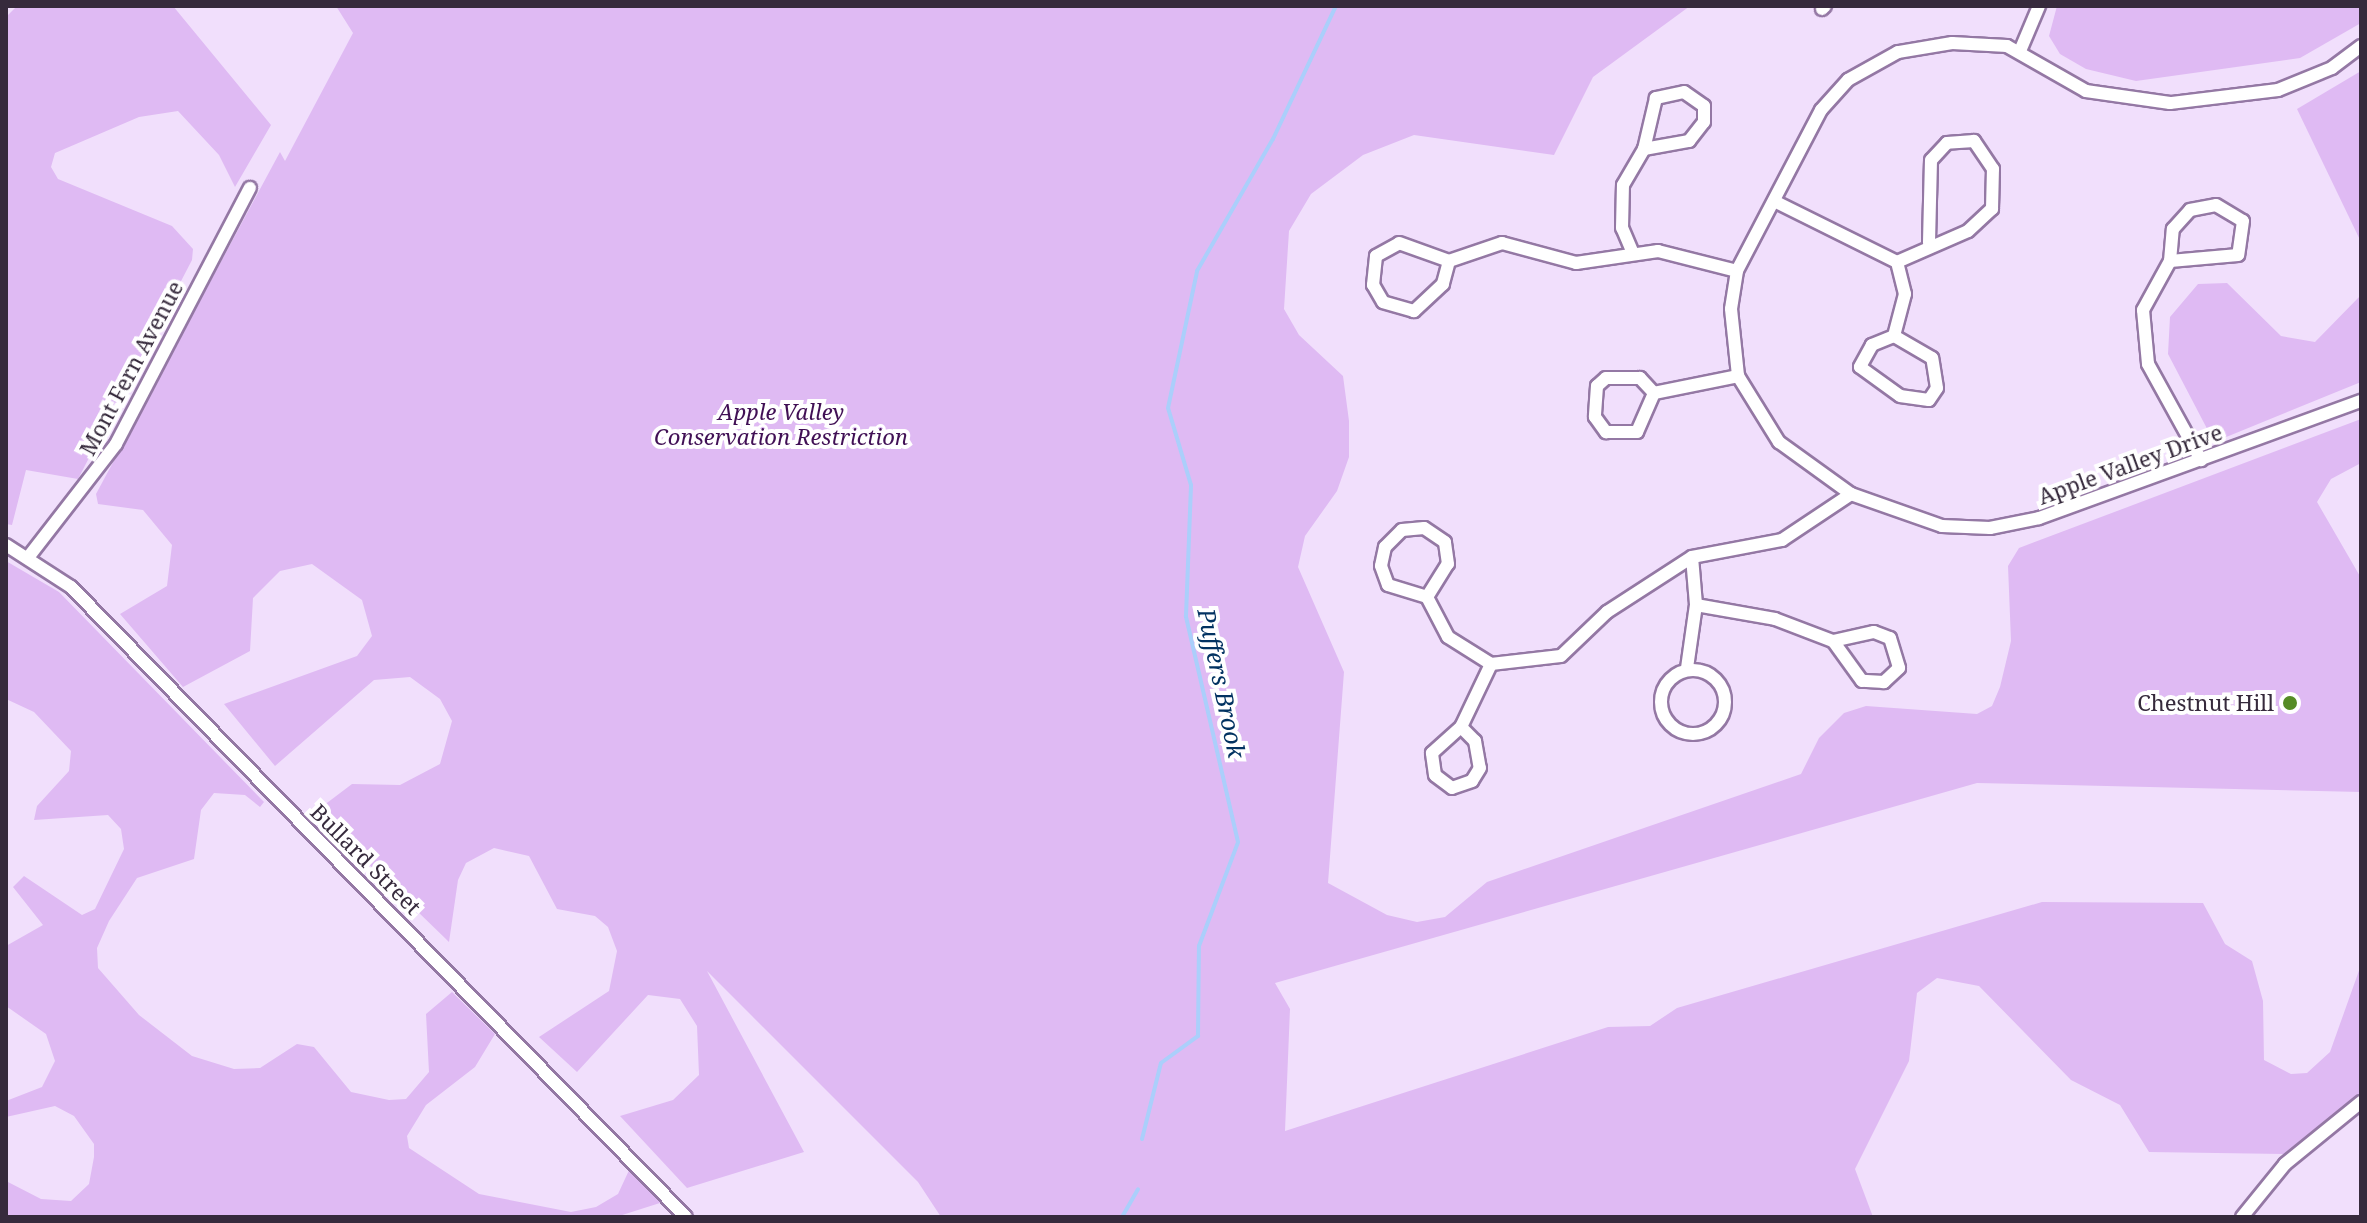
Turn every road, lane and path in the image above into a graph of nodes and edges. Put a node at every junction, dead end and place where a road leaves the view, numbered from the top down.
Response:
1 (2039, 6) edge
2 (2361, 46) edge
3 (2020, 51) junction
4 (1644, 149) junction
5 (250, 188) dead end
6 (1774, 201) junction
7 (1929, 243) junction
8 (1632, 251) junction
9 (1449, 261) junction
10 (2170, 261) junction
11 (1897, 262) junction
12 (1737, 271) junction
13 (1894, 336) junction
14 (1738, 376) junction
15 (1654, 393) junction
16 (2361, 401) edge
17 (2201, 460) junction
18 (1851, 494) junction
19 (6, 545) edge
20 (30, 555) junction
21 (1692, 557) junction
22 (1427, 597) junction
23 (1696, 605) junction
24 (1833, 641) junction
25 (1491, 664) junction
26 (1687, 668) junction
27 (1461, 727) junction
28 (2361, 1102) edge
29 (686, 1217) edge
30 (2242, 1217) edge

1 - 3 street
2 - 3 street, Apple Valley Drive
3 - 6 street, Apple Valley Drive
4 - 4 street
4 - 8 street
5 - 20 street, Mont Fern Avenue
6 - 11 street
6 - 12 street, Apple Valley Drive
7 - 7 street
7 - 11 street
8 - 9 street
8 - 12 street
9 - 9 street
10 - 10 street
10 - 17 street
11 - 13 street
12 - 14 street, Apple Valley Drive
13 - 13 street
14 - 15 street
14 - 18 street, Apple Valley Drive
15 - 15 street
16 - 17 street, Apple Valley Drive
17 - 18 street, Apple Valley Drive
18 - 21 street
19 - 20 street, Bullard Street
20 - 29 street, Bullard Street
21 - 23 street
21 - 25 street
22 - 22 street
22 - 25 street
23 - 24 street
23 - 26 street
24 - 24 street
25 - 27 street
26 - 26 street
27 - 27 street
28 - 30 street

